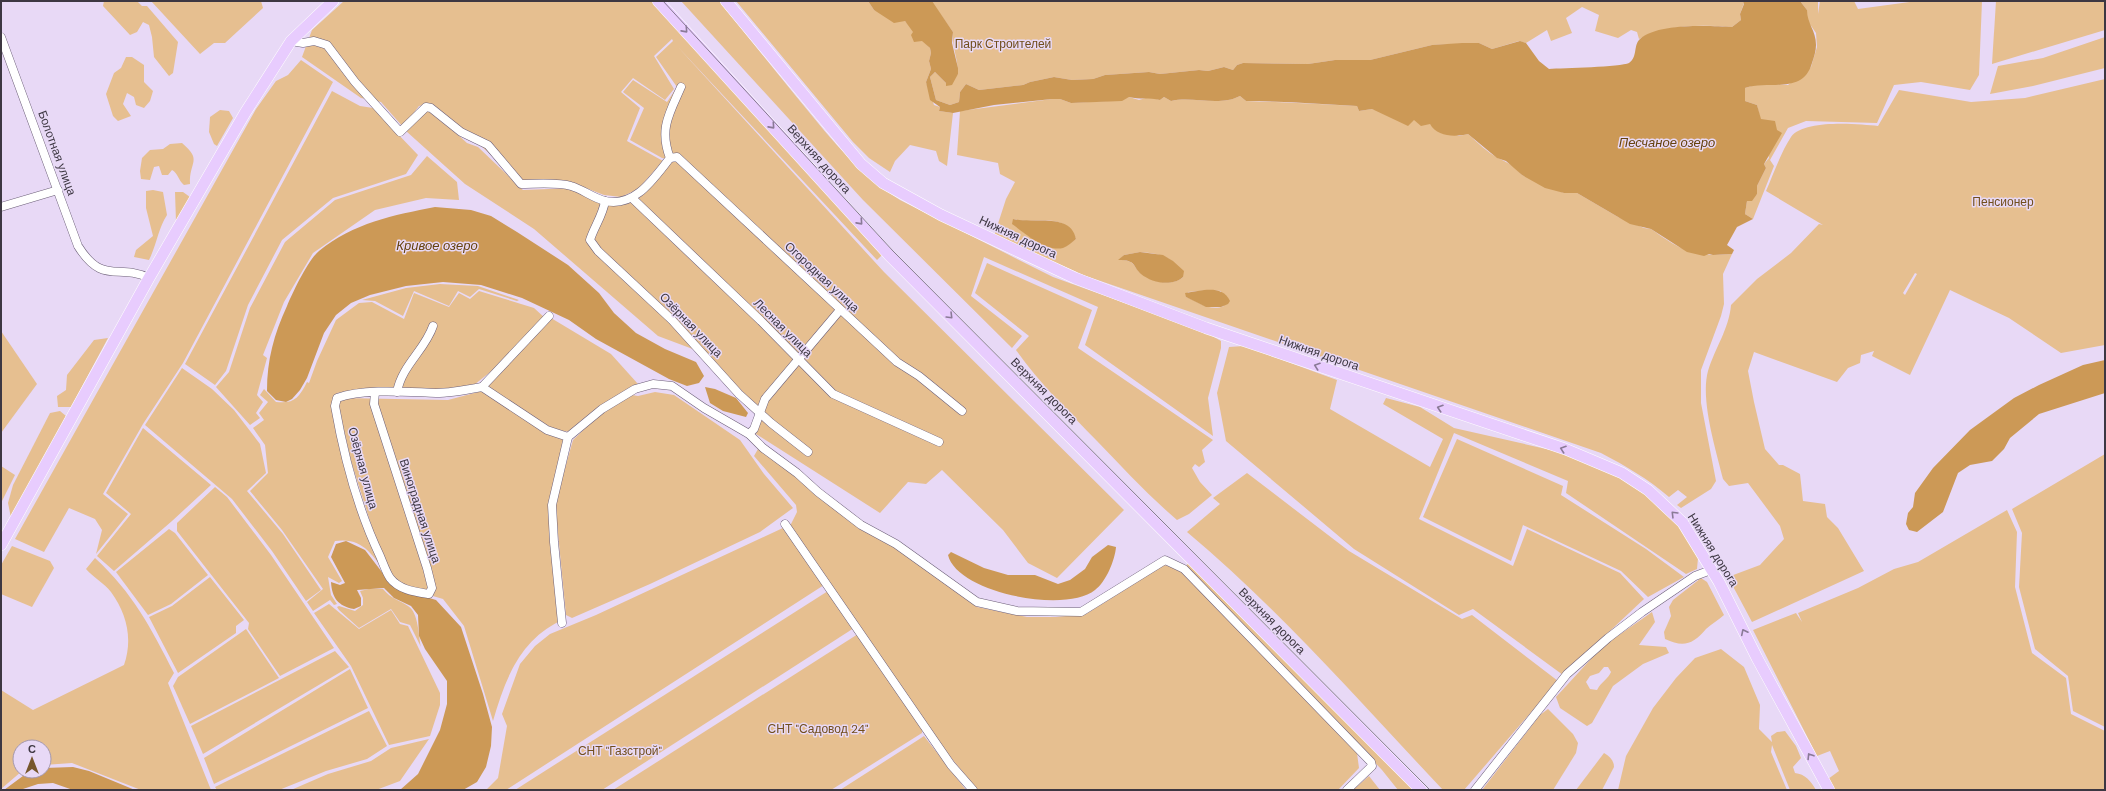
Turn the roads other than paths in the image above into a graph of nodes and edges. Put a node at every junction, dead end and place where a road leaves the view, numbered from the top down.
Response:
1 (333, 1) edge
2 (658, 1) edge
3 (726, 1) edge
4 (1, 37) edge
5 (291, 41) junction
6 (681, 87) dead end
7 (670, 158) junction
8 (58, 190) junction
9 (632, 198) junction
10 (605, 201) junction
11 (1, 207) edge
12 (149, 278) junction
13 (840, 310) junction
14 (549, 316) dead end
15 (433, 326) dead end
16 (799, 361) junction
17 (482, 387) junction
18 (375, 392) junction
19 (396, 392) junction
20 (962, 411) dead end
21 (760, 413) junction
22 (749, 434) junction
23 (568, 437) junction
24 (939, 442) dead end
25 (808, 452) dead end
26 (785, 524) dead end
27 (1, 545) edge
28 (1711, 570) junction
29 (390, 578) joint
30 (562, 623) dead end
31 (973, 790) edge
32 (1347, 790) edge
33 (1421, 790) edge
34 (1475, 790) edge
35 (1829, 790) edge

1 - 5 main road
2 -> 33 main road, Верхняя дорога
28 -> 3 main road, Нижняя дорога
4 - 8 street, Болотная улица
5 - 10 street
5 - 12 main road
6 - 7 street
7 - 9 street
7 - 13 street, Огородная улица
8 - 11 street
8 - 12 street, Болотная улица
9 - 10 street
9 - 16 street, Лесная улица
10 - 21 street, Озёрная улица
12 - 27 main road
13 - 16 street
13 - 20 street, Огородная улица
14 - 17 street
15 - 19 street
16 - 21 street
16 - 24 street, Лесная улица
17 - 19 street
17 - 23 street
18 - 19 street
18 - 29 street, Озёрная улица
18 - 29 street, Виноградная улица
21 - 22 street
21 - 25 street, Озёрная улица
22 - 23 street
22 - 32 street
23 - 30 street
26 - 31 street
28 - 34 street
35 -> 28 main road, Нижняя дорога

